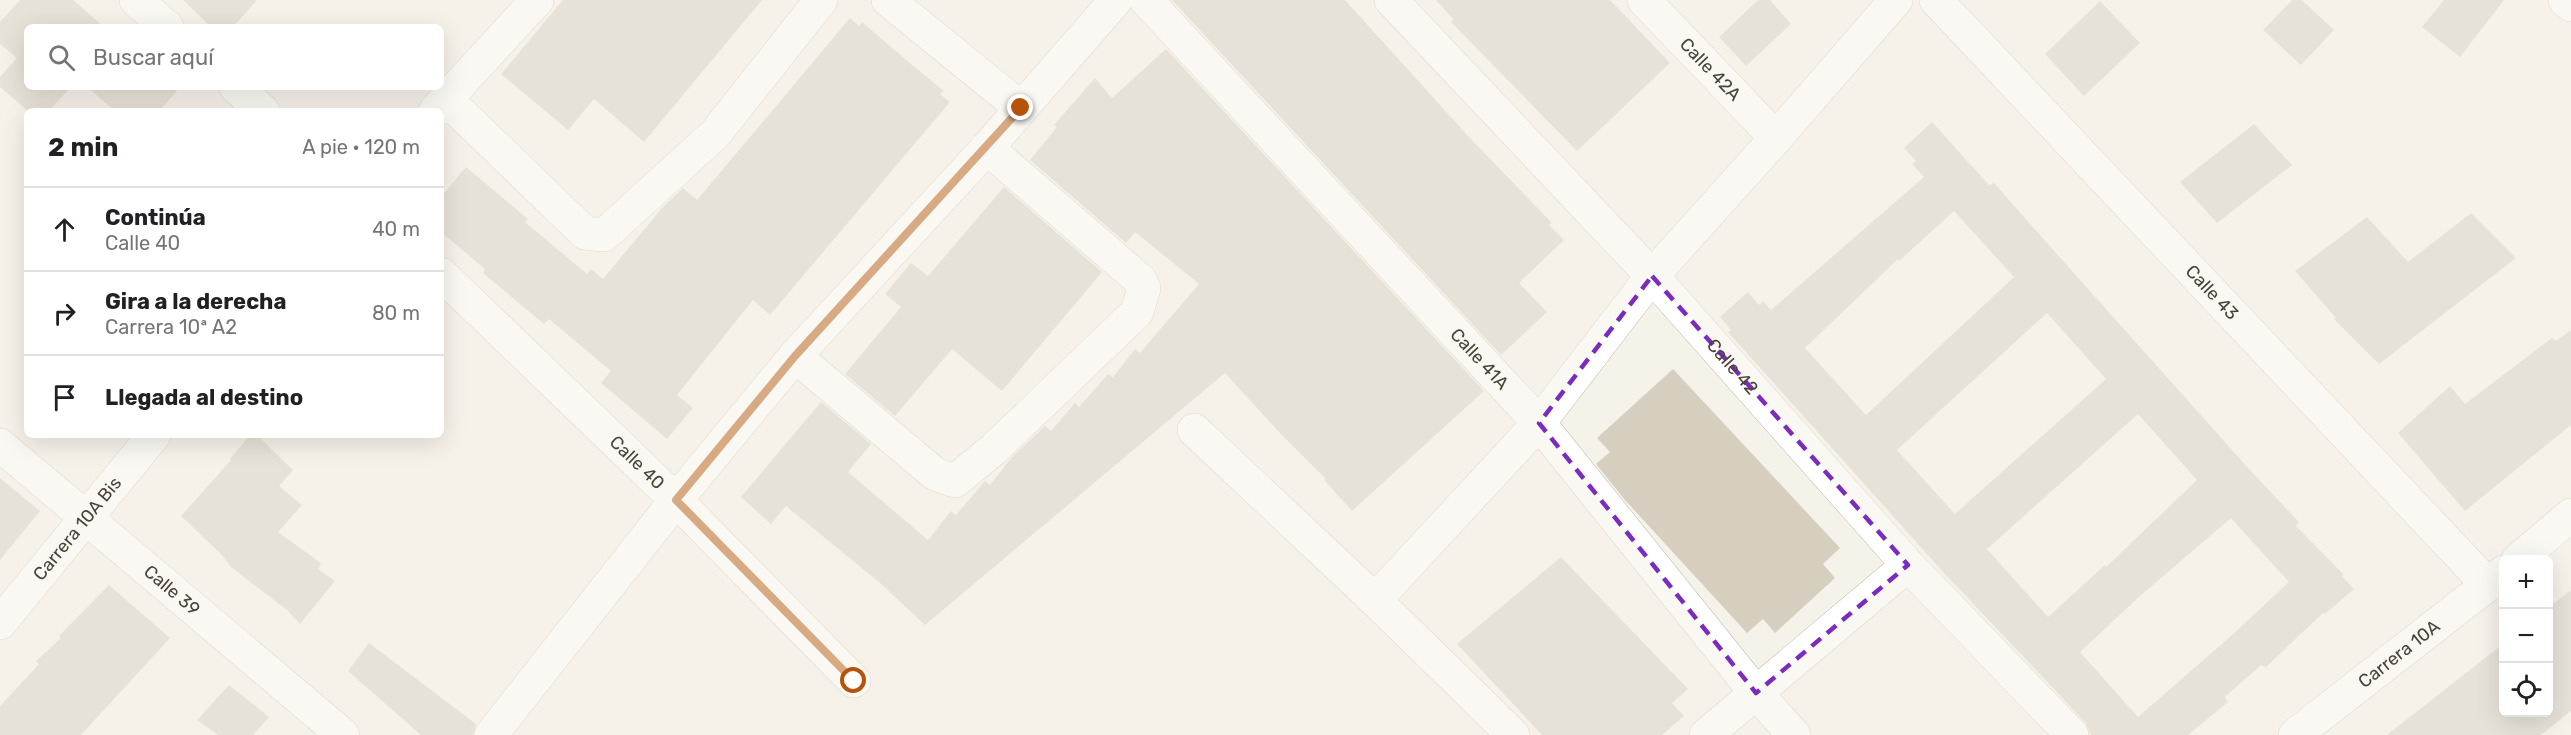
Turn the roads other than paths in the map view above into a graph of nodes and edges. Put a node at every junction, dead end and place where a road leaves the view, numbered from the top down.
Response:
1 (136, 0) edge
2 (537, 0) edge
3 (821, 0) edge
4 (888, 0) edge
5 (1116, 0) edge
6 (1146, 0) edge
7 (1391, 0) edge
8 (1644, 0) edge
9 (1896, 0) edge
10 (1936, 0) edge
11 (2565, 0) edge
12 (2571, 5) edge
13 (164, 24) edge
14 (239, 90) edge
15 (440, 105) edge
16 (260, 108) edge
17 (1021, 108) junction
18 (444, 109) edge
19 (1776, 138) junction
20 (987, 148) junction
21 (444, 276) edge
22 (1652, 276) junction
23 (795, 356) junction
24 (1539, 423) junction
25 (1194, 430) dead end
26 (151, 438) edge
27 (0, 445) edge
28 (676, 500) junction
29 (2571, 515) edge
30 (85, 517) junction
31 (2524, 555) edge
32 (1908, 565) junction
33 (2496, 578) edge
34 (1375, 600) junction
35 (0, 623) edge
36 (854, 681) dead end
37 (1756, 693) junction
38 (343, 735) edge
39 (491, 735) edge
40 (1514, 735) edge
41 (1706, 735) edge
42 (1794, 735) edge
43 (2072, 735) edge
44 (2295, 735) edge

1 - 13 street
2 - 15 street
3 - 18 street
4 - 17 street
5 - 17 street
6 - 24 street, Calle 41A
7 - 22 street, Calle 42
8 - 19 street, Calle 42A
9 - 19 street
10 - 33 street, Calle 43
11 - 12 street
14 - 16 street
17 - 20 street
19 - 22 street
20 - 23 street
20 - 23 street
21 - 28 street, Calle 40
22 - 24 street
22 - 32 street, Calle 42
23 - 28 street
24 - 34 street
24 - 37 street, Calle 41A
25 - 34 street
26 - 30 street, Carrera 10A Bis
27 - 30 street, Calle 39
28 - 36 street, Calle 40
28 - 39 street
29 - 31 street
30 - 35 street, Carrera 10A Bis
30 - 38 street, Calle 39
32 - 37 street
32 - 43 street, Calle 42
33 - 44 street, Carrera 10A
34 - 40 street
37 - 41 street
37 - 42 street, Calle 41A

